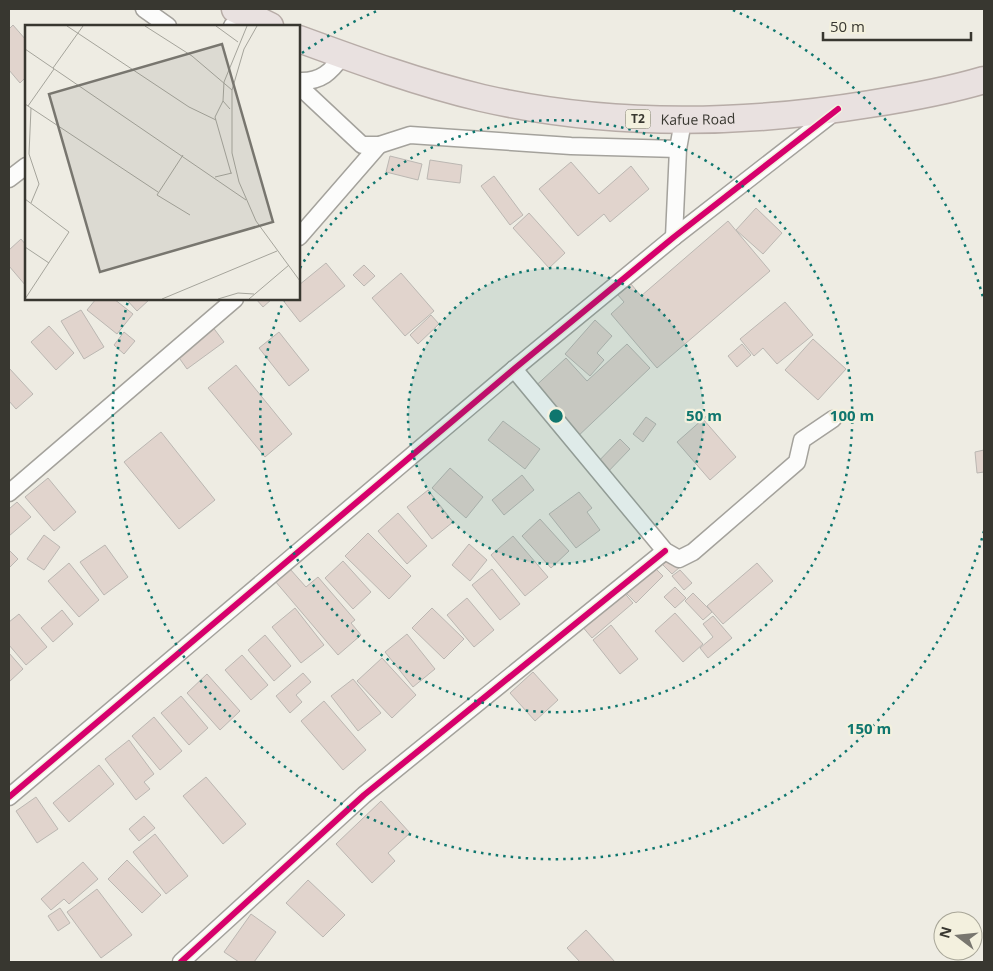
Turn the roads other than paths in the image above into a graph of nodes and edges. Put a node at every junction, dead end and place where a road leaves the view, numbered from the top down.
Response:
1 (144, 9) edge
2 (167, 25) edge
3 (300, 39) edge
4 (343, 55) junction
5 (984, 80) edge
6 (300, 81) edge
7 (300, 87) edge
8 (838, 109) junction
9 (683, 121) junction
10 (378, 145) junction
11 (678, 149) junction
12 (25, 167) edge
13 (9, 179) edge
14 (300, 236) edge
15 (674, 237) junction
16 (234, 300) edge
17 (514, 369) junction
18 (832, 419) dead end
19 (9, 493) edge
20 (666, 551) junction
21 (9, 797) edge
22 (181, 962) edge

1 - 2 street
3 - 4 highway, Kafue Road / T2
4 - 6 street
4 - 9 highway, Kafue Road / T2
5 - 8 highway, Kafue Road / T2
7 - 10 street
8 - 9 highway, Kafue Road / T2
8 - 15 street
9 - 11 street
10 - 11 street
10 - 14 street
11 - 15 street
12 - 13 street
15 - 17 street
16 - 19 street
17 - 20 street
17 - 21 street
18 - 20 street
20 - 22 street

